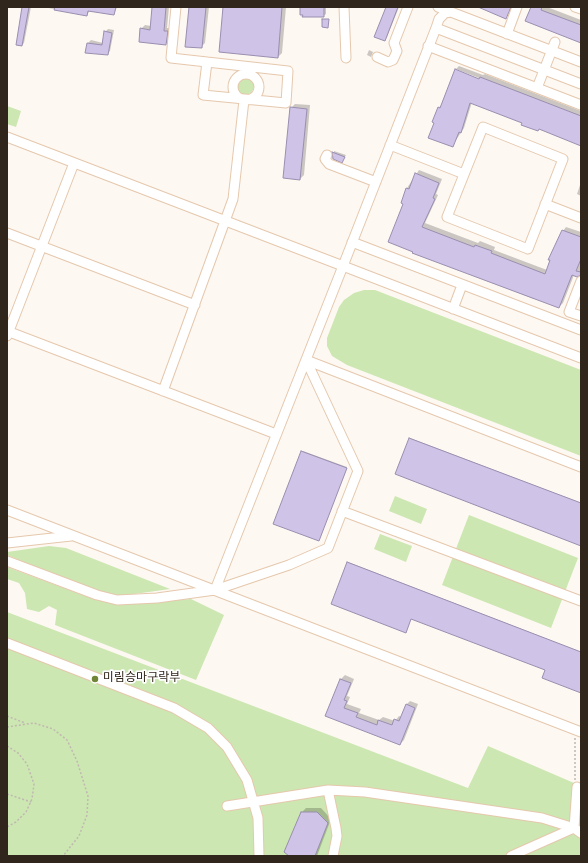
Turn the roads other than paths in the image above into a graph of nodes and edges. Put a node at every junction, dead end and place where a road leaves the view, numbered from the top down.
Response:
1 (176, 7) edge
2 (344, 7) edge
3 (408, 7) edge
4 (438, 7) edge
5 (517, 7) edge
6 (575, 7) edge
7 (581, 9) edge
8 (451, 12) junction
9 (436, 28) junction
10 (506, 34) junction
11 (428, 46) junction
12 (553, 47) junction
13 (377, 57) dead end
14 (346, 58) dead end
15 (207, 62) junction
16 (581, 62) edge
17 (544, 69) junction
18 (246, 70) junction
19 (581, 84) edge
20 (536, 88) junction
21 (244, 100) junction
22 (581, 105) edge
23 (7, 137) edge
24 (390, 145) junction
25 (327, 155) dead end
26 (74, 163) junction
27 (464, 174) junction
28 (376, 182) junction
29 (545, 204) junction
30 (581, 218) edge
31 (226, 220) junction
32 (7, 233) edge
33 (352, 242) junction
34 (42, 246) junction
35 (343, 266) junction
36 (581, 282) edge
37 (462, 285) junction
38 (195, 305) junction
39 (453, 309) junction
40 (581, 316) edge
41 (581, 330) edge
42 (8, 333) edge
43 (581, 358) edge
44 (306, 360) junction
45 (164, 391) junction
46 (276, 434) junction
47 (581, 467) edge
48 (7, 510) edge
49 (342, 511) junction
50 (74, 535) junction
51 (7, 543) edge
52 (7, 561) edge
53 (215, 590) junction
54 (581, 601) edge
55 (7, 643) edge
56 (578, 731) edge
57 (576, 787) road end
58 (328, 790) junction
59 (255, 801) junction
60 (227, 806) dead end
61 (579, 829) edge
62 (259, 856) edge
63 (333, 856) edge
64 (511, 856) edge

1 - 15 street
2 - 14 street
3 - 13 street
4 - 8 street
5 - 10 street
6 - 7 street
8 - 9 street
8 - 10 street
9 - 11 street
9 - 17 street
10 - 12 street
11 - 20 street
11 - 24 street
12 - 16 street
12 - 17 street
15 - 18 street
15 - 21 street
17 - 19 street
17 - 20 street
18 - 21 street
18 - 21 street
18 - 21 street
20 - 22 street
21 - 31 street
23 - 26 street
24 - 27 street
24 - 28 street
25 - 28 street
26 - 31 street
26 - 34 street
27 - 29 street
27 - 29 street
28 - 33 street
29 - 30 street
31 - 35 street
31 - 38 street
32 - 34 street
33 - 35 street
33 - 37 street
34 - 38 street
34 - 42 street
35 - 39 street
35 - 44 street
36 - 40 street
37 - 39 street
37 - 41 street
38 - 45 street
39 - 43 street
42 - 45 street
44 - 46 street
44 - 47 street
44 - 49 street
45 - 46 street
46 - 53 street
48 - 50 street
49 - 53 street
49 - 54 street
50 - 51 street
50 - 53 street
52 - 53 street
53 - 56 street
55 - 59 street
57 - 61 street
58 - 59 street
58 - 61 street
58 - 63 street
59 - 60 street
59 - 62 street
61 - 64 street

